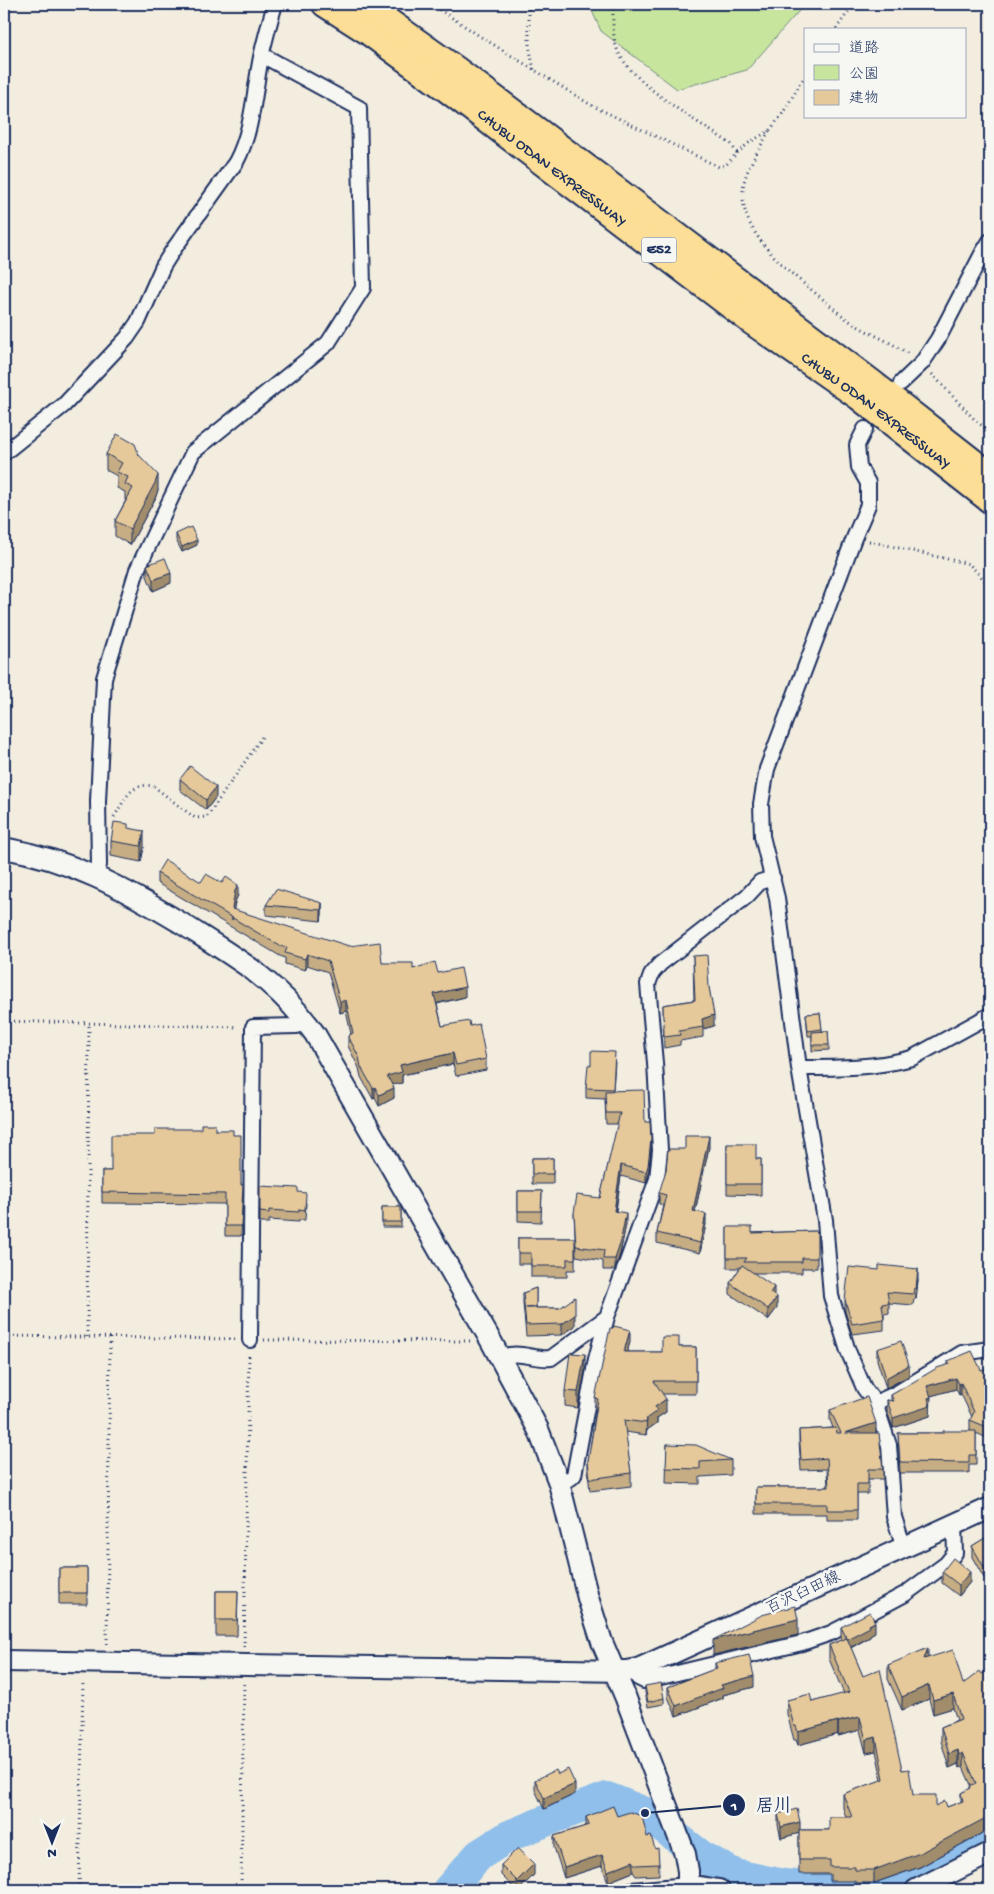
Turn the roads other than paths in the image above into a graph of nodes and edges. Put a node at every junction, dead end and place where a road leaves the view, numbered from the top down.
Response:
1 (275, 4) edge
2 (325, 4) edge
3 (364, 4) edge
4 (262, 54) junction
5 (990, 241) edge
6 (902, 382) dead end
7 (865, 429) dead end
8 (4, 453) edge
9 (990, 475) edge
10 (990, 500) edge
11 (4, 848) edge
12 (96, 875) junction
13 (773, 878) junction
14 (990, 1015) edge
15 (307, 1022) junction
16 (799, 1068) junction
17 (607, 1317) junction
18 (250, 1340) road end
19 (990, 1349) edge
20 (501, 1358) junction
21 (875, 1403) junction
22 (559, 1484) junction
23 (990, 1508) edge
24 (954, 1525) junction
25 (904, 1548) junction
26 (4, 1661) edge
27 (624, 1671) junction
28 (990, 1853) edge
29 (688, 1886) junction
30 (927, 1888) edge
31 (631, 1890) edge
32 (719, 1890) edge

1 - 4 street
2 - 10 highway, CHUBU ODAN EXPRESSWAY / E52
3 - 9 highway, CHUBU ODAN EXPRESSWAY / E52
4 - 8 street
4 - 12 street
5 - 6 street
7 - 13 street
11 - 12 main road
12 - 15 main road
13 - 16 street
13 - 17 street
14 - 16 street
15 - 18 street
15 - 20 main road
16 - 21 street
17 - 20 street
17 - 22 street
19 - 21 street
20 - 22 main road
21 - 25 street
22 - 27 main road
23 - 24 main road, 百沢臼田線
24 - 25 main road, 百沢臼田線
24 - 27 street
25 - 27 main road, 百沢臼田線
26 - 27 main road
27 - 29 main road
28 - 30 main road
29 - 31 street
29 - 32 main road

